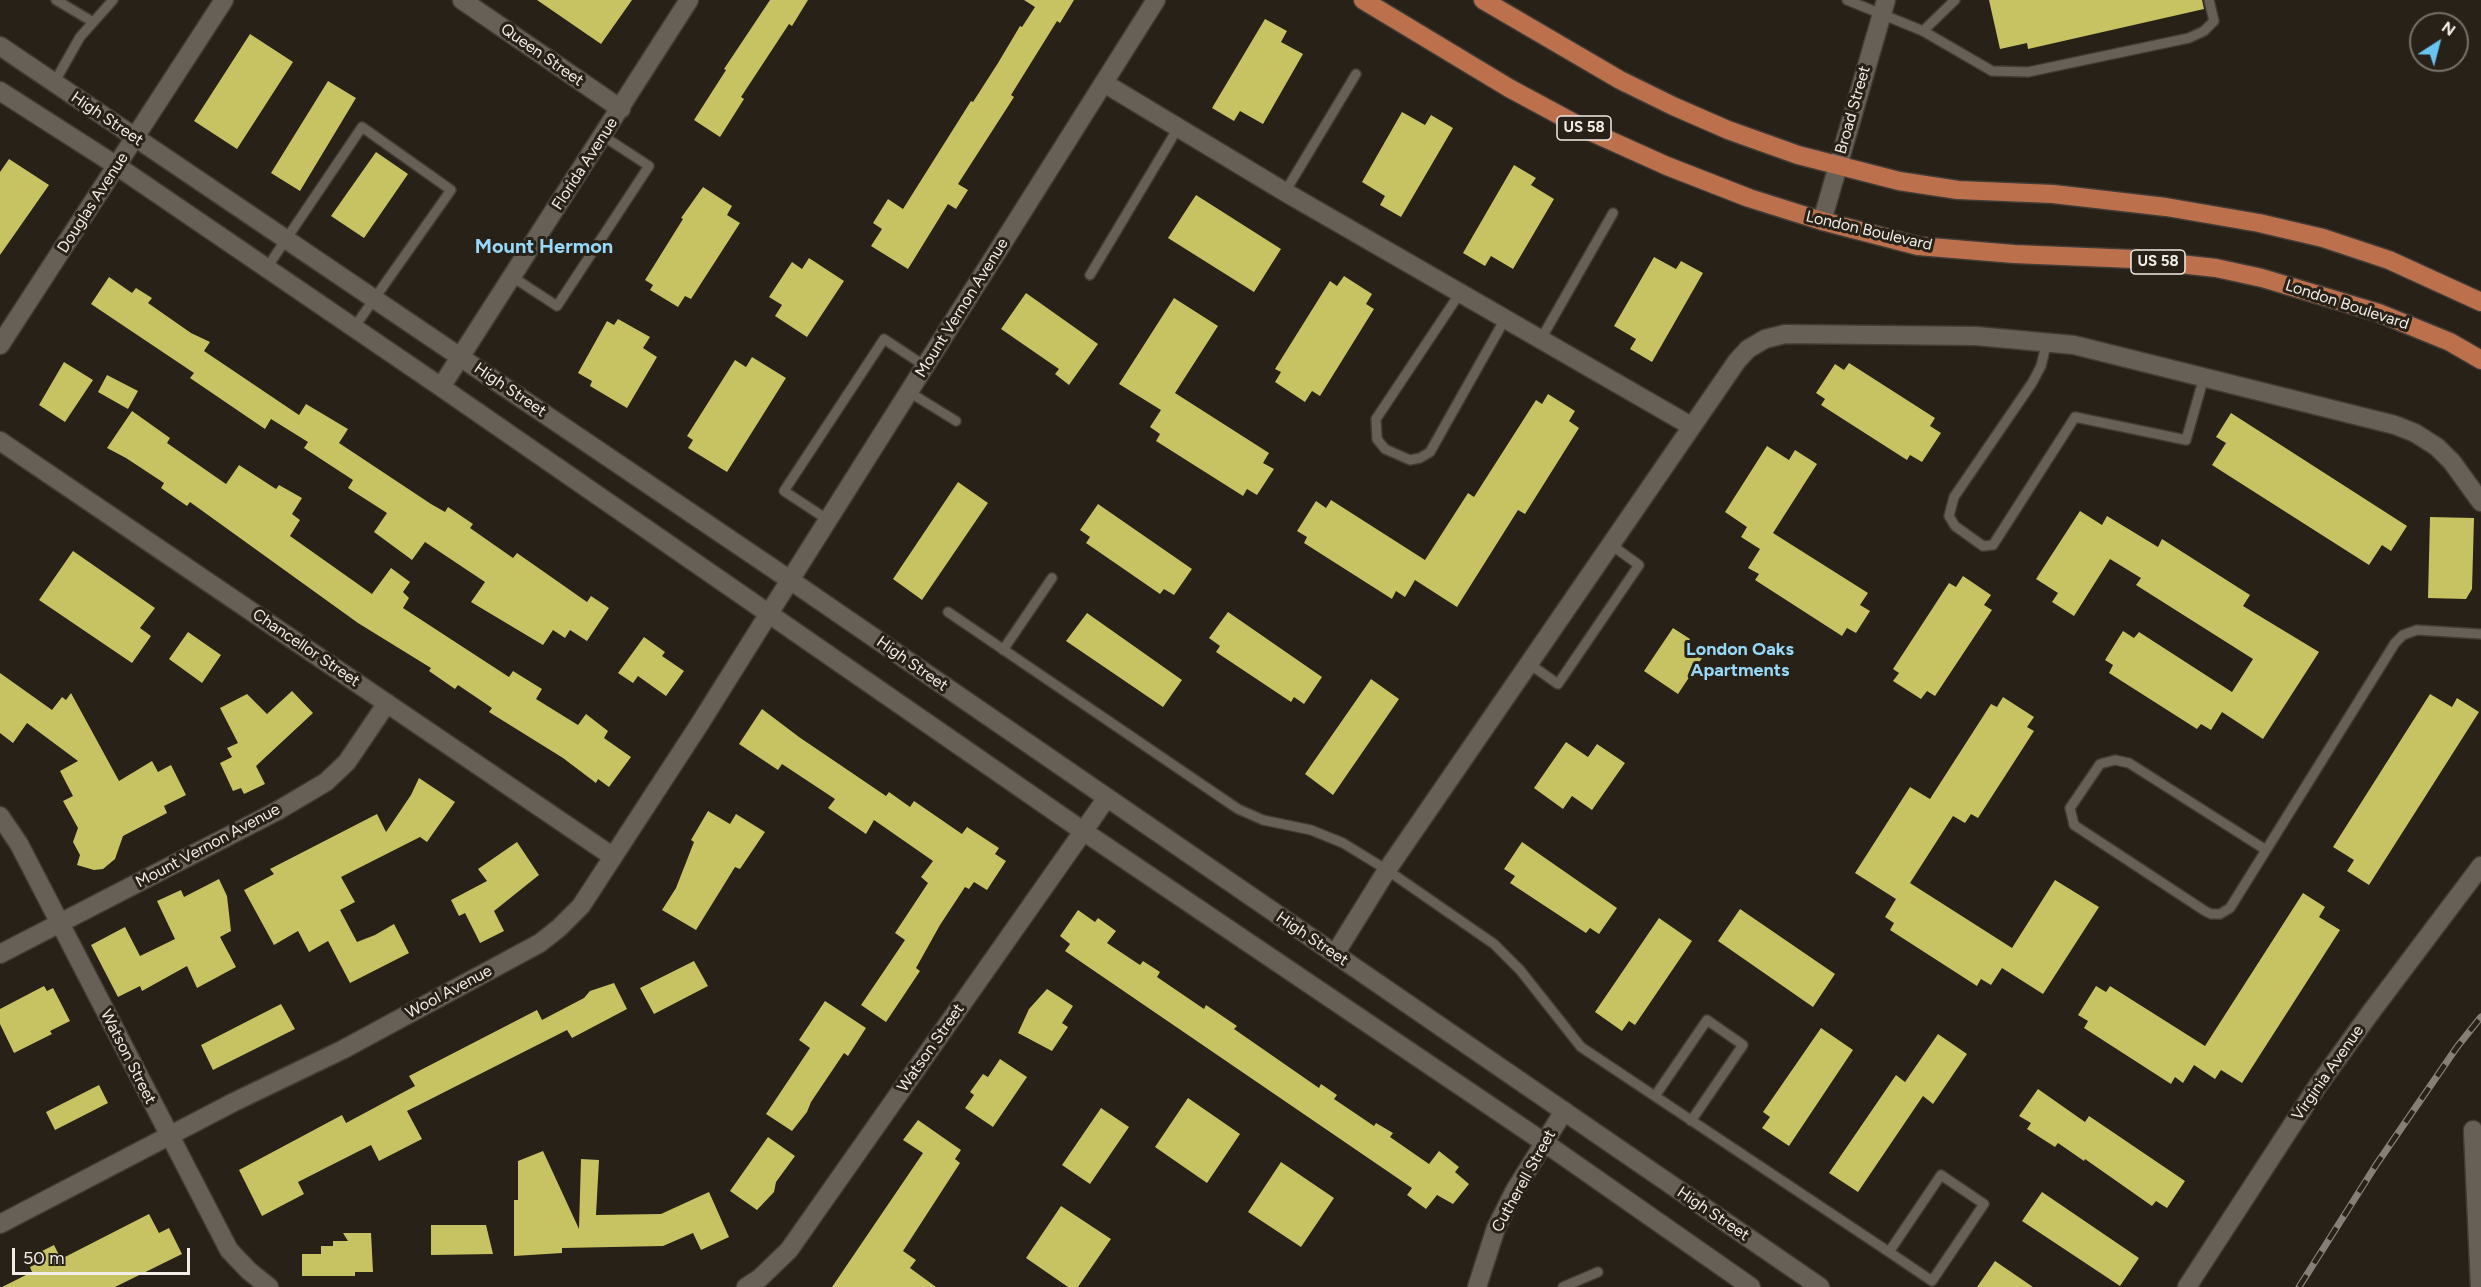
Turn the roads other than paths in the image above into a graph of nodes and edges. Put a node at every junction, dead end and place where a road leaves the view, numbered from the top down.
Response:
1 (56, 0) edge
2 (114, 0) edge
3 (224, 0) edge
4 (462, 0) edge
5 (690, 0) edge
6 (1156, 0) edge
7 (1362, 0) edge
8 (1482, 0) edge
9 (1847, 0) edge
10 (1955, 0) edge
11 (2209, 0) edge
12 (1884, 7) edge
13 (93, 22) junction
14 (1923, 31) junction
15 (0, 46) edge
16 (1356, 74) dead end
17 (54, 83) junction
18 (1104, 83) junction
19 (0, 91) edge
20 (621, 109) junction
21 (1178, 128) junction
22 (603, 136) junction
23 (135, 138) junction
24 (117, 166) junction
25 (1837, 166) junction
26 (1285, 192) junction
27 (1613, 213) dead end
28 (1822, 221) junction
29 (286, 238) junction
30 (266, 269) junction
31 (1090, 275) dead end
32 (511, 276) junction
33 (1460, 293) junction
34 (374, 298) junction
35 (2481, 302) edge
36 (1505, 319) junction
37 (353, 329) junction
38 (1541, 339) junction
39 (2047, 341) junction
40 (0, 345) edge
41 (459, 355) junction
42 (2481, 360) edge
43 (926, 366) junction
44 (2204, 377) junction
45 (441, 387) junction
46 (909, 392) junction
47 (956, 421) dead end
48 (1691, 426) junction
49 (0, 441) edge
50 (2481, 502) edge
51 (828, 520) junction
52 (1610, 544) junction
53 (1052, 578) dead end
54 (790, 580) junction
55 (948, 612) dead end
56 (768, 615) junction
57 (2481, 634) edge
58 (1004, 650) junction
59 (1528, 663) junction
60 (387, 703) junction
61 (1106, 799) junction
62 (0, 816) edge
63 (1083, 831) junction
64 (2266, 850) junction
65 (612, 856) junction
66 (2481, 866) edge
67 (1388, 870) junction
68 (59, 924) junction
69 (0, 954) edge
70 (1335, 954) junction
71 (1655, 1096) junction
72 (1564, 1112) junction
73 (1691, 1121) junction
74 (2477, 1127) edge
75 (169, 1136) junction
76 (1545, 1143) junction
77 (2478, 1182) edge
78 (0, 1224) edge
79 (1889, 1252) junction
80 (1598, 1272) dead end
81 (269, 1287) edge
82 (746, 1287) edge
83 (1477, 1287) edge
84 (1563, 1287) edge
85 (1751, 1287) edge
86 (1820, 1287) edge
87 (2187, 1287) edge
88 (2480, 1287) edge

1 - 13 lane
2 - 13 lane
3 - 23 street, Douglas Avenue
4 - 20 street, Queen Street
5 - 20 street, Florida Avenue
6 - 18 street, Mount Vernon Avenue
7 - 28 main road, London Boulevard / US 58
8 - 25 main road
9 - 12 lane
10 - 14 lane
11 - 14 lane
12 - 14 lane
12 - 25 street, Broad Street
13 - 17 lane
15 - 17 street, High Street
16 - 26 lane
17 - 23 street, High Street
18 - 21 street
18 - 43 street, Mount Vernon Avenue
19 - 24 street, High Street
20 - 22 street, Florida Avenue
21 - 26 street
21 - 31 lane
22 - 32 street, Florida Avenue
22 - 32 lane
23 - 24 street, Douglas Avenue
23 - 29 street, High Street
24 - 30 street, High Street
24 - 40 street, Douglas Avenue
25 - 28 street, Broad Street
25 - 35 main road
26 - 33 street
27 - 38 lane
28 - 42 main road, London Boulevard / US 58
29 - 30 lane
29 - 34 street, High Street
29 - 34 lane
30 - 37 street, High Street
32 - 41 street, Florida Avenue
33 - 36 street
33 - 36 lane
34 - 37 lane
34 - 41 street, High Street
36 - 38 street
37 - 45 street, High Street
38 - 48 street
39 - 44 street
39 - 44 lane
39 - 48 street
41 - 45 street, Florida Avenue
41 - 54 street, High Street
43 - 46 street, Mount Vernon Avenue
43 - 51 lane
44 - 50 street
45 - 56 street, High Street
46 - 47 lane
46 - 51 street, Mount Vernon Avenue
48 - 52 street
49 - 60 street, Chancellor Street
51 - 54 street, Mount Vernon Avenue
52 - 59 street
52 - 59 lane
53 - 58 lane
54 - 56 street, Mount Vernon Avenue
54 - 61 street, High Street
55 - 58 lane
56 - 63 street, High Street
56 - 65 street, Wool Avenue
57 - 64 lane
58 - 67 lane
59 - 67 street
60 - 65 street, Chancellor Street
60 - 68 street, Mount Vernon Avenue
61 - 63 street, Watson Street
61 - 70 street, High Street
62 - 68 street, Watson Street
63 - 76 street, High Street
63 - 82 street, Watson Street
64 - 64 lane
65 - 75 street, Wool Avenue
66 - 87 street, Virginia Avenue
67 - 70 street
67 - 71 lane
68 - 69 street, Mount Vernon Avenue
68 - 75 street, Watson Street
70 - 72 street, High Street
71 - 73 lane
71 - 73 lane
72 - 76 street, Cutherell Street
72 - 86 street, High Street
73 - 79 lane
74 - 77 street
75 - 78 street, Wool Avenue
75 - 81 street, Watson Street
76 - 83 street, Cutherell Street
76 - 85 street, High Street
77 - 88 street
79 - 79 lane
80 - 84 lane

